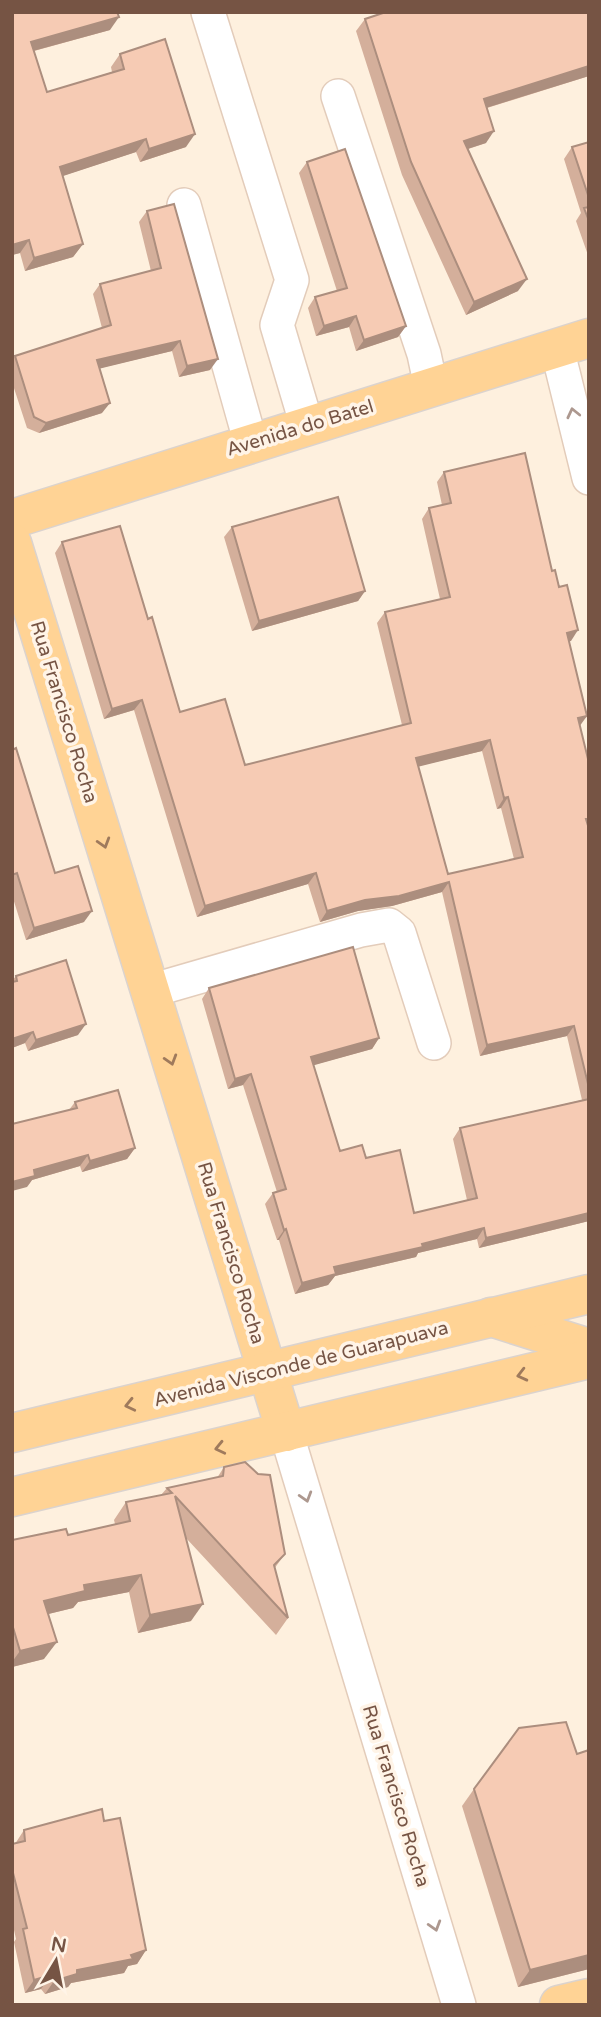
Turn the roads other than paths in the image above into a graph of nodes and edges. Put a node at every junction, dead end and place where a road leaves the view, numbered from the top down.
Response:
1 (208, 12) edge
2 (338, 96) dead end
3 (184, 205) dead end
4 (573, 343) edge
5 (431, 387) junction
6 (306, 426) junction
7 (251, 444) junction
8 (589, 478) edge
9 (12, 519) edge
10 (12, 543) edge
11 (150, 991) junction
12 (434, 1043) dead end
13 (589, 1294) edge
14 (491, 1317) junction
15 (589, 1348) edge
16 (589, 1359) edge
17 (268, 1372) junction
18 (286, 1432) junction
19 (12, 1433) edge
20 (12, 1497) edge
21 (589, 1998) edge
22 (459, 2005) edge
23 (559, 2005) edge

1 - 6 street
2 - 5 street
3 - 7 street
4 - 5 main road, Avenida do Batel
8 -> 4 street
5 - 6 main road, Avenida do Batel
6 - 7 main road, Avenida do Batel
7 - 9 main road, Avenida do Batel
10 -> 11 main road, Rua Francisco Rocha
11 - 12 street
11 -> 17 main road, Rua Francisco Rocha
13 - 14 main road, Avenida Visconde de Guarapuava
14 - 15 main road
14 - 17 main road, Avenida Visconde de Guarapuava
16 -> 18 main road
17 - 18 main road, Rua Francisco Rocha
17 -> 19 main road, Avenida Visconde de Guarapuava
18 -> 20 main road
18 -> 22 street, Rua Francisco Rocha
21 - 23 main road

